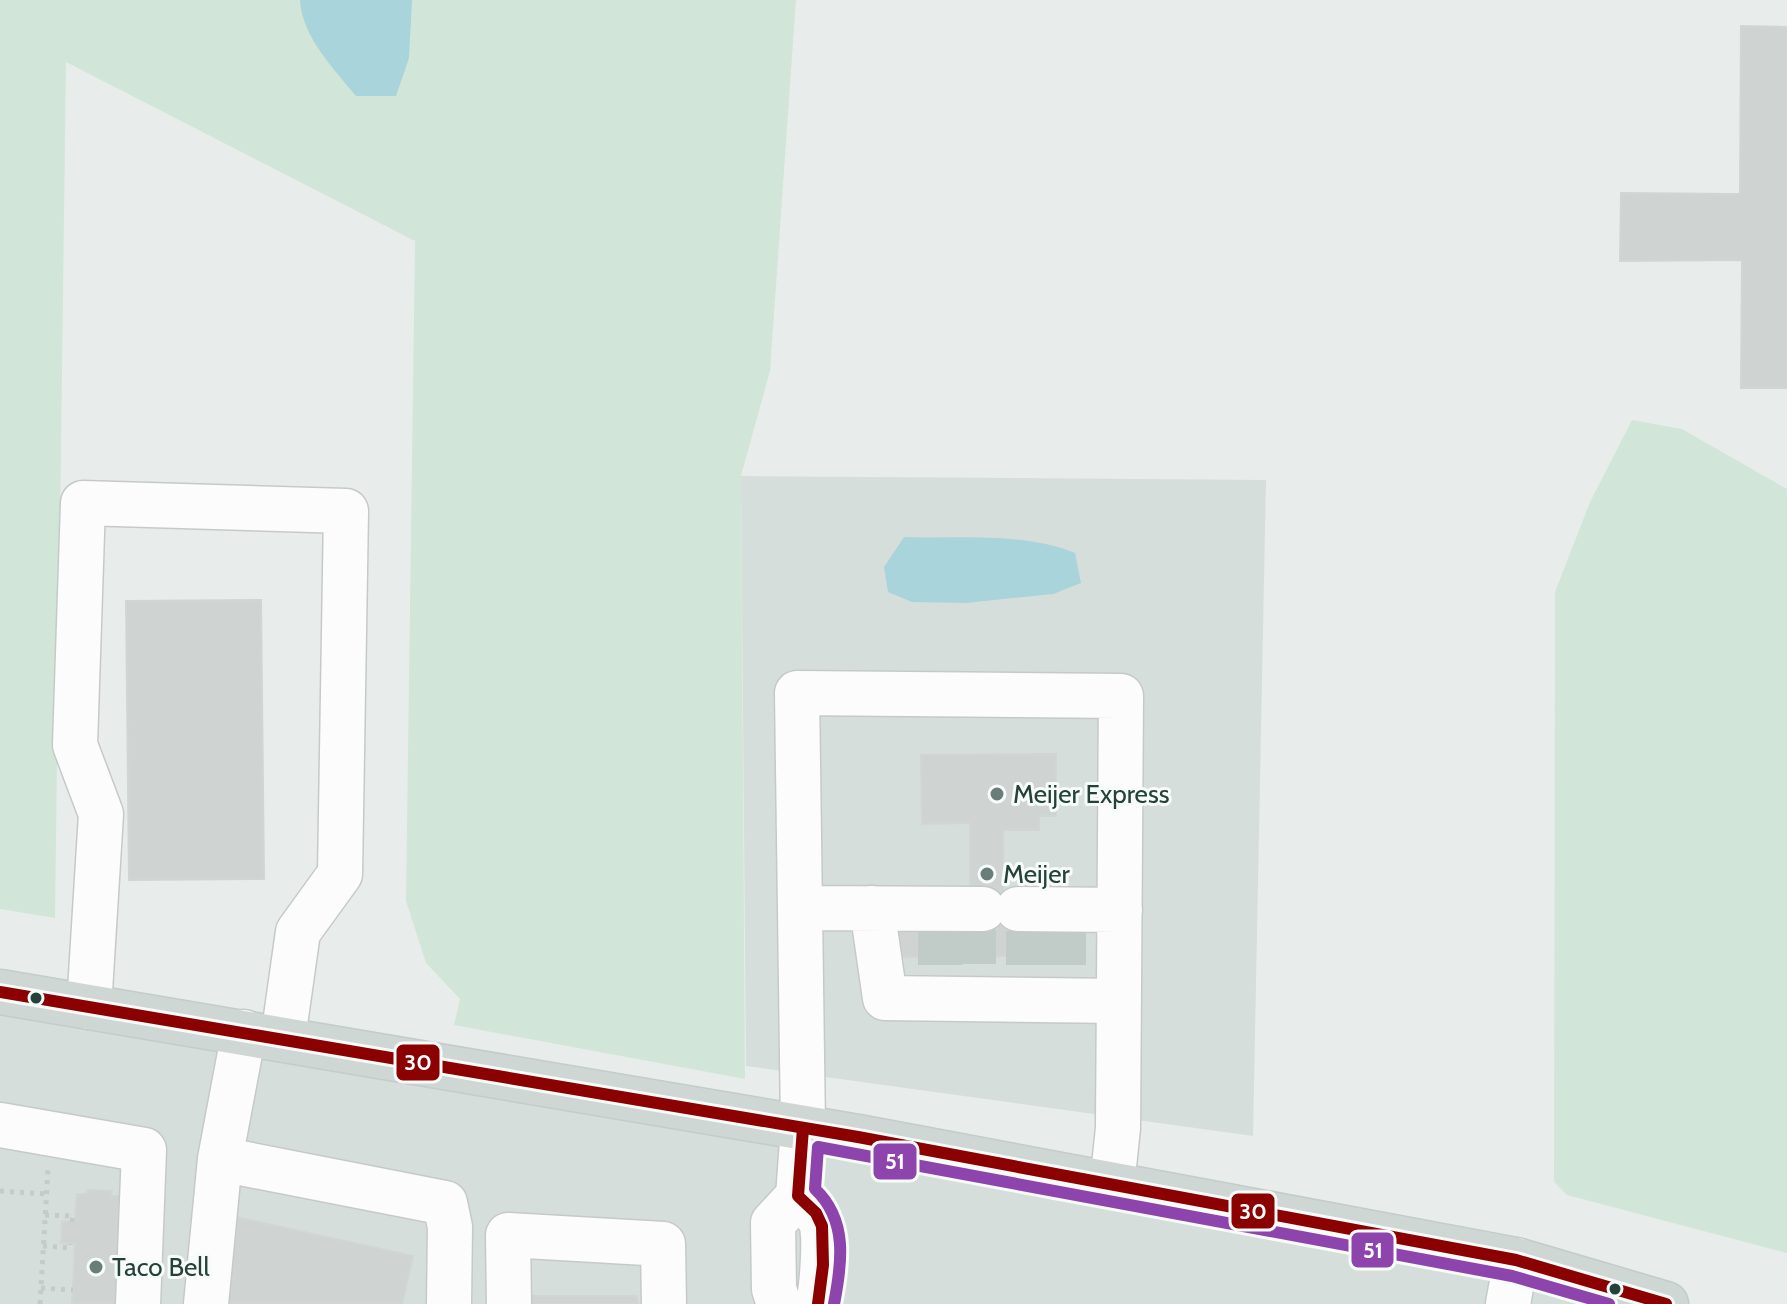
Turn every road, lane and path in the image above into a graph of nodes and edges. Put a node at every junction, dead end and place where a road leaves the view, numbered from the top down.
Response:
1 (800, 908) junction
2 (872, 908) junction
3 (1120, 910) junction
4 (1001, 946) junction
5 (0, 992) edge
6 (1119, 1001) junction
7 (89, 1007) junction
8 (263, 1035) junction
9 (0, 1125) edge
10 (803, 1128) junction
11 (48, 1156) dead end
12 (220, 1159) junction
13 (1112, 1185) junction
14 (0, 1191) edge
15 (46, 1194) junction
16 (798, 1196) junction
17 (45, 1215) junction
18 (72, 1222) dead end
19 (70, 1244) dead end
20 (43, 1246) junction
21 (1516, 1260) junction
22 (41, 1288) junction
23 (73, 1290) dead end
24 (40, 1304) edge
25 (138, 1304) edge
26 (206, 1304) edge
27 (449, 1304) edge
28 (509, 1304) edge
29 (664, 1304) edge
30 (779, 1304) edge
31 (818, 1304) edge
32 (1508, 1304) edge
33 (1666, 1304) edge

1 - 2 lane
1 - 3 lane
1 - 10 lane
2 - 4 lane
2 - 4 lane
3 - 4 lane
3 - 6 lane
4 - 6 lane
5 - 7 main road
6 - 13 lane
7 - 8 main road
7 - 8 lane
8 - 10 main road
8 - 12 lane
9 - 25 lane
10 - 13 main road
10 - 16 lane
11 - 15 path
12 - 26 lane
12 - 27 lane
13 - 21 main road
14 - 15 path
15 - 17 path
16 - 30 lane
16 - 31 lane
17 - 18 path
17 - 20 path
19 - 20 path
20 - 22 path
21 - 32 lane
21 - 33 main road
22 - 23 path
22 - 24 path
28 - 29 lane

